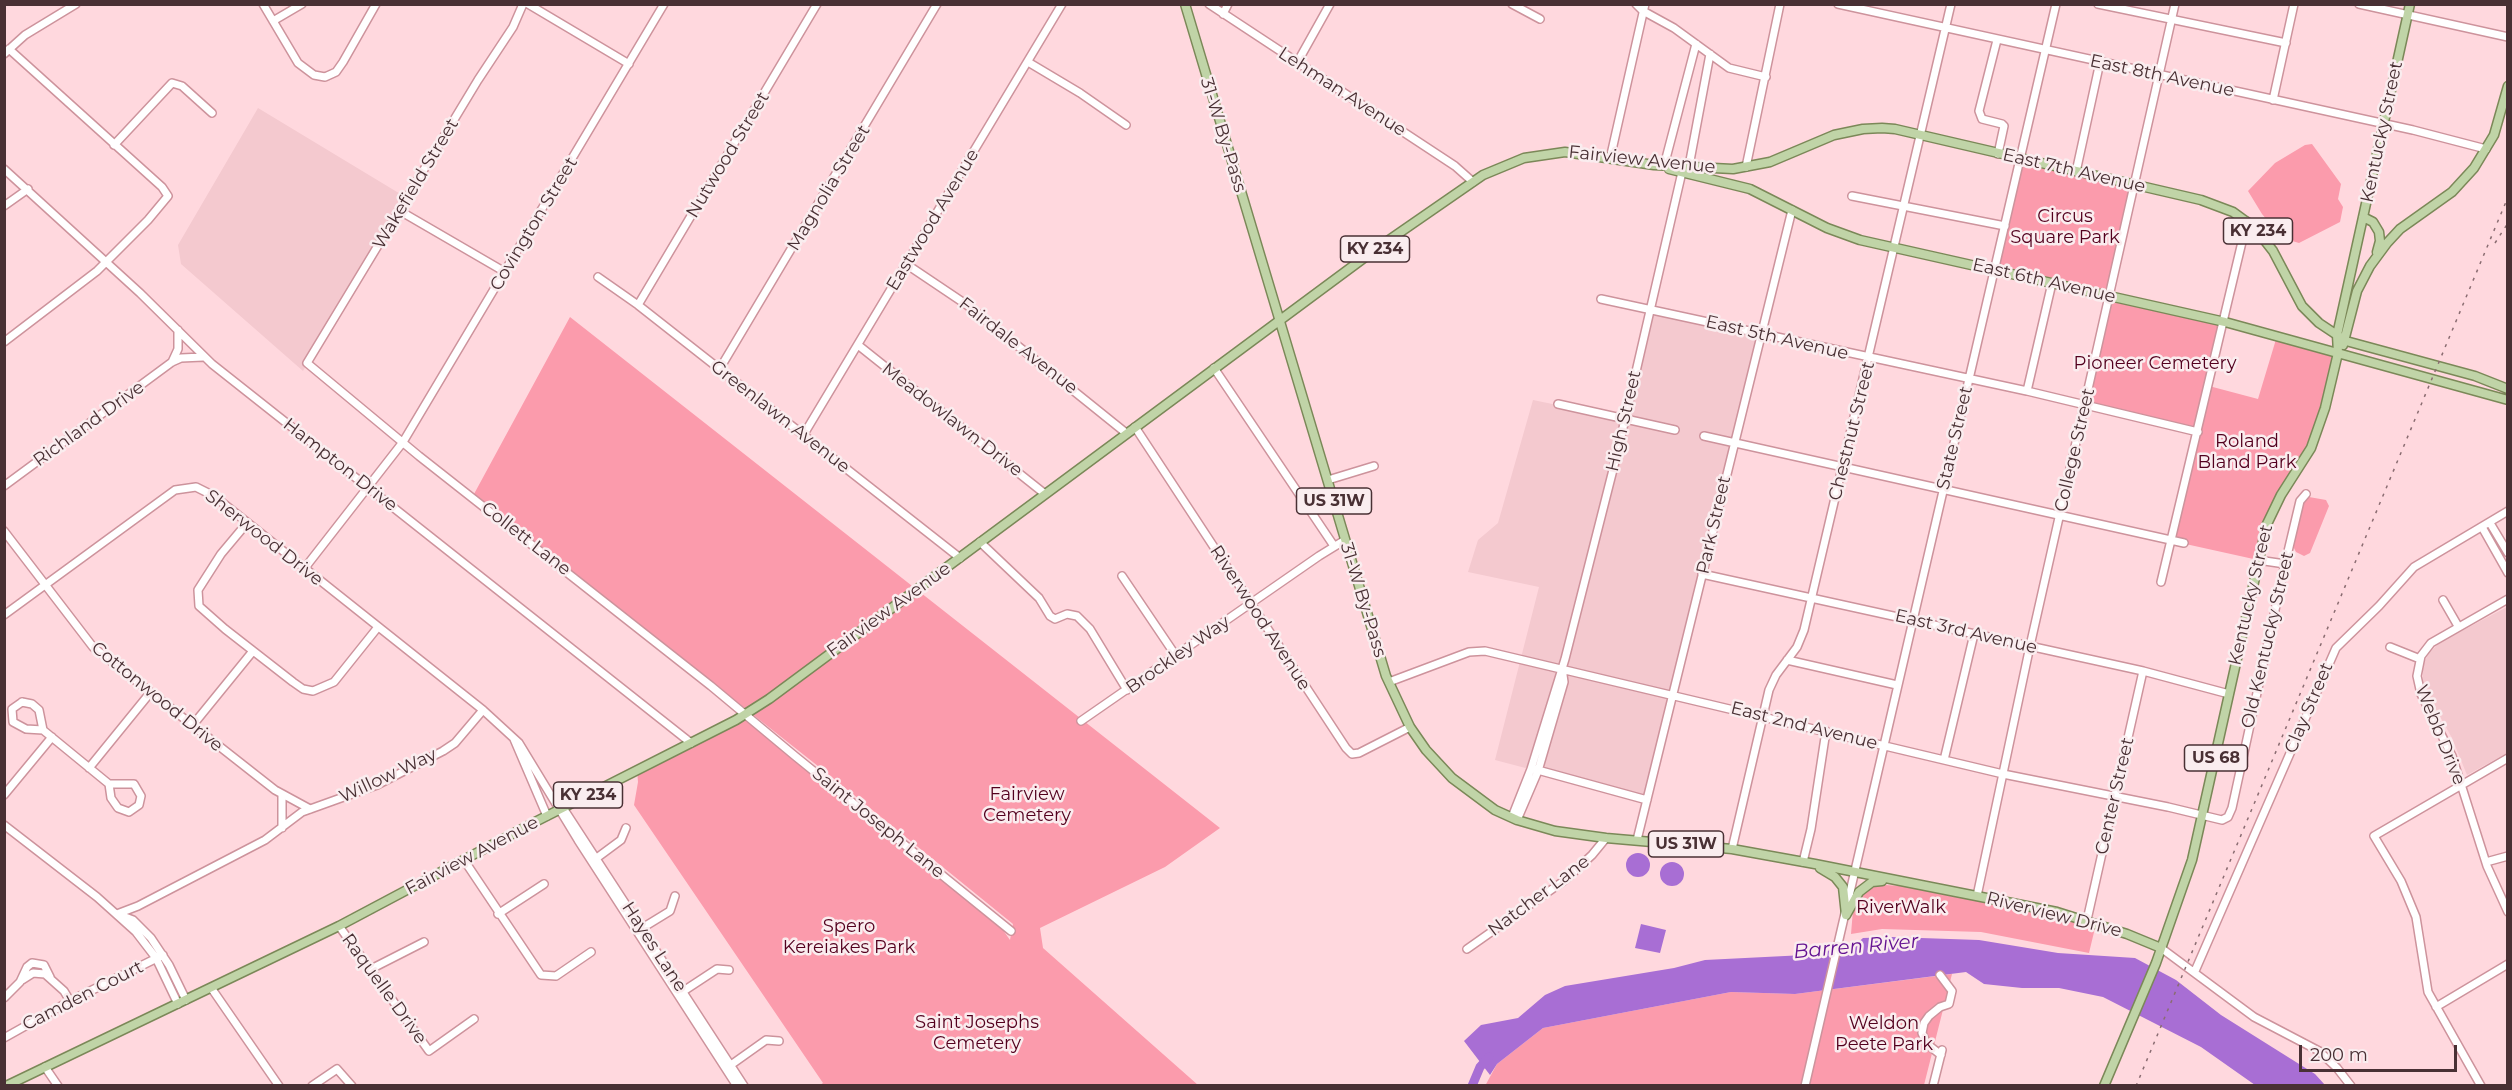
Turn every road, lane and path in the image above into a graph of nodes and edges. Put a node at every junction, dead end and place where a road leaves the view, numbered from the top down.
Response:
1 (76, 4) edge
2 (263, 4) edge
3 (302, 4) edge
4 (376, 4) edge
5 (523, 4) edge
6 (528, 4) edge
7 (664, 4) edge
8 (817, 4) edge
9 (937, 4) edge
10 (1062, 4) edge
11 (1185, 4) edge
12 (1209, 4) edge
13 (1228, 4) edge
14 (1330, 4) edge
15 (1512, 4) edge
16 (1636, 4) edge
17 (1780, 4) edge
18 (1952, 4) edge
19 (2056, 4) edge
20 (2098, 4) edge
21 (2175, 4) edge
22 (2294, 4) edge
23 (2359, 4) edge
24 (2410, 4) edge
25 (1841, 5) edge
26 (1644, 8) edge
27 (1223, 14) junction
28 (2408, 15) junction
29 (1540, 19) dead end
30 (2172, 20) junction
31 (273, 21) junction
32 (1946, 28) junction
33 (2508, 37) edge
34 (1997, 40) junction
35 (2286, 43) junction
36 (1696, 44) junction
37 (2045, 51) junction
38 (7, 52) edge
39 (1710, 54) junction
40 (1028, 62) junction
41 (2100, 62) junction
42 (1297, 63) junction
43 (629, 64) junction
44 (2160, 75) junction
45 (1766, 77) junction
46 (2508, 86) edge
47 (2273, 100) junction
48 (212, 113) dead end
49 (2384, 124) junction
50 (1126, 126) dead end
51 (1921, 136) junction
52 (114, 145) junction
53 (2486, 149) junction
54 (1998, 154) junction
55 (1610, 159) junction
56 (2020, 159) junction
57 (1654, 165) junction
58 (1664, 166) junction
59 (1746, 167) junction
60 (4, 169) edge
61 (1685, 169) junction
62 (2076, 172) junction
63 (1473, 182) junction
64 (2135, 185) junction
65 (28, 189) junction
66 (1852, 196) dead end
67 (4, 206) edge
68 (1904, 206) junction
69 (1792, 210) junction
70 (400, 211) junction
71 (2363, 217) junction
72 (2247, 221) junction
73 (2005, 226) junction
74 (1895, 248) junction
75 (2377, 255) junction
76 (107, 262) junction
77 (906, 264) junction
78 (1994, 270) junction
79 (505, 272) junction
80 (598, 278) dead end
81 (2052, 283) junction
82 (2110, 296) junction
83 (1601, 299) dead end
84 (638, 305) junction
85 (1650, 310) junction
86 (1280, 320) junction
87 (2224, 322) junction
88 (178, 330) junction
89 (1762, 333) junction
90 (2337, 335) junction
91 (2346, 341) junction
92 (4, 342) edge
93 (858, 345) junction
94 (2338, 352) junction
95 (203, 357) junction
96 (1869, 359) junction
97 (172, 362) junction
98 (308, 363) joint
99 (1214, 368) junction
100 (719, 370) junction
101 (1969, 379) junction
102 (2508, 389) edge
103 (2027, 391) junction
104 (2508, 400) edge
105 (1558, 404) dead end
106 (2085, 405) junction
107 (1625, 419) junction
108 (1135, 427) junction
109 (1675, 430) dead end
110 (2198, 432) junction
111 (1126, 433) junction
112 (804, 434) junction
113 (1704, 436) dead end
114 (403, 442) junction
115 (1734, 443) junction
116 (1374, 466) dead end
117 (1842, 467) junction
118 (1328, 480) junction
119 (4, 486) edge
120 (369, 487) junction
121 (1944, 491) junction
122 (1045, 494) junction
123 (2306, 494) dead end
124 (2508, 511) edge
125 (2060, 517) junction
126 (247, 523) junction
127 (2490, 523) junction
128 (2482, 527) junction
129 (4, 531) edge
130 (1345, 540) junction
131 (2172, 541) junction
132 (980, 542) junction
133 (2184, 543) dead end
134 (1334, 546) junction
135 (2508, 553) edge
136 (960, 558) junction
137 (2258, 560) junction
138 (2285, 564) junction
139 (304, 568) junction
140 (2508, 573) edge
141 (1702, 574) junction
142 (1122, 576) dead end
143 (2161, 582) dead end
144 (45, 585) junction
145 (1812, 598) junction
146 (2508, 599) edge
147 (2443, 600) dead end
148 (1251, 604) junction
149 (4, 615) edge
150 (1912, 619) junction
151 (2458, 626) junction
152 (378, 627) junction
153 (1974, 634) junction
154 (2030, 646) junction
155 (2390, 647) dead end
156 (253, 651) junction
157 (1176, 656) junction
158 (2420, 659) junction
159 (1787, 660) junction
160 (1562, 668) junction
161 (2143, 671) junction
162 (1389, 682) junction
163 (1897, 685) junction
164 (1127, 690) junction
165 (150, 693) junction
166 (2229, 694) junction
167 (1672, 695) junction
168 (483, 710) junction
169 (746, 714) junction
170 (1762, 716) junction
171 (1081, 721) dead end
172 (192, 726) junction
173 (1410, 727) junction
174 (43, 730) junction
175 (1826, 731) junction
176 (52, 737) junction
177 (513, 737) junction
178 (691, 743) junction
179 (1883, 745) junction
180 (2508, 758) edge
181 (1944, 760) junction
182 (89, 768) junction
183 (1535, 770) junction
184 (2003, 774) junction
185 (109, 784) junction
186 (2461, 784) junction
187 (4, 795) edge
188 (282, 795) junction
189 (2114, 796) junction
190 (1647, 800) junction
191 (310, 809) junction
192 (561, 809) junction
193 (547, 816) junction
194 (2203, 816) junction
195 (1514, 819) junction
196 (2224, 820) joint
197 (4, 825) edge
198 (282, 828) junction
199 (626, 828) dead end
200 (1606, 838) junction
201 (1637, 840) junction
202 (1732, 849) junction
203 (2508, 856) edge
204 (464, 860) junction
205 (594, 860) junction
206 (1803, 862) junction
207 (2486, 862) junction
208 (1815, 864) junction
209 (1854, 872) junction
210 (1898, 881) junction
211 (544, 884) dead end
212 (675, 896) dead end
213 (1977, 896) junction
214 (2508, 912) edge
215 (117, 914) junction
216 (498, 914) junction
217 (1845, 918) junction
218 (2087, 920) junction
219 (339, 926) junction
220 (639, 930) junction
221 (1011, 931) dead end
222 (424, 942) dead end
223 (2161, 948) junction
224 (1467, 949) dead end
225 (591, 952) dead end
226 (160, 956) junction
227 (2508, 964) edge
228 (369, 970) junction
229 (729, 970) dead end
230 (2195, 971) junction
231 (1940, 975) dead end
232 (212, 989) junction
233 (680, 993) junction
234 (4, 998) edge
235 (70, 1001) junction
236 (182, 1002) junction
237 (2436, 1007) junction
238 (474, 1019) dead end
239 (4, 1038) edge
240 (779, 1041) dead end
241 (728, 1067) junction
242 (45, 1068) junction
243 (6, 1086) edge
244 (58, 1086) edge
245 (279, 1086) edge
246 (312, 1086) edge
247 (352, 1086) edge
248 (737, 1086) edge
249 (744, 1086) edge
250 (1805, 1086) edge
251 (1933, 1086) edge
252 (2104, 1086) edge
253 (2351, 1086) edge
254 (2481, 1086) edge

1 - 38 street
2 - 31 street
3 - 31 street
4 - 31 street
5 - 70 street, Wakefield Street
6 - 43 street
7 - 43 street, Covington Street
8 - 84 street, Nutwood Street
9 - 100 street, Magnolia Street
10 - 40 street, Eastwood Avenue
11 - 86 main road, 31-W By-Pass / US 31W
12 - 27 street, Lehman Avenue
13 - 27 street
14 - 42 street
15 - 29 street
16 - 26 street
17 - 45 street
18 - 32 street, Chestnut Street
19 - 37 street, State Street
20 - 30 street
21 - 30 street, College Street
22 - 35 street
23 - 28 street
24 - 28 main road, Kentucky Street
25 - 32 street, East 8th Avenue
26 - 36 street
26 - 55 street
27 - 42 street, Lehman Avenue
28 - 33 street
28 - 49 main road, Kentucky Street
30 - 35 street
30 - 44 street, College Street
32 - 34 street, East 8th Avenue
32 - 51 street, Chestnut Street
34 - 37 street, East 8th Avenue
34 - 54 street
35 - 47 street
36 - 39 street
36 - 58 street
37 - 41 street, East 8th Avenue
37 - 56 street, State Street
38 - 52 street
39 - 45 street
39 - 61 street, High Street
40 - 50 street
40 - 77 street, Eastwood Avenue
41 - 44 street, East 8th Avenue
41 - 62 street
42 - 63 street, Lehman Avenue
43 - 79 street, Covington Street
44 - 47 street, East 8th Avenue
44 - 64 street, College Street
45 - 59 street
46 - 53 main road
47 - 49 street, East 8th Avenue
48 - 52 street
49 - 53 street, East 8th Avenue
49 - 71 main road, Kentucky Street
51 - 54 main road, East 7th Avenue / KY 234
51 - 59 main road, East 7th Avenue / KY 234
51 - 68 street, Chestnut Street
52 - 76 street
53 - 75 main road
54 - 56 main road, East 7th Avenue / KY 234
55 - 57 main road, Fairview Avenue / KY 234
55 - 63 main road, Fairview Avenue / KY 234
56 - 62 main road, East 7th Avenue / KY 234
56 - 73 street, State Street
57 - 58 main road, Fairview Avenue / KY 234
57 - 61 main road, East 6th Avenue / KY 234
58 - 61 main road, Fairview Avenue / KY 234
59 - 61 main road, Fairview Avenue / KY 234
60 - 65 street, Hampton Drive
61 - 69 main road, East 6th Avenue / KY 234
61 - 85 street, High Street
62 - 64 main road, East 7th Avenue / KY 234
63 - 86 main road, Fairview Avenue / KY 234
64 - 72 main road, East 7th Avenue / KY 234
64 - 82 street, College Street
65 - 67 street
65 - 76 street, Hampton Drive
66 - 68 street
68 - 73 street
68 - 74 street, Chestnut Street
69 - 74 main road, East 6th Avenue / KY 234
69 - 89 street, Park Street
70 - 79 street
70 - 98 street, Wakefield Street
71 - 75 main road
71 - 90 main road, Kentucky Street
72 - 87 street
72 - 90 main road, East 7th Avenue / KY 234
73 - 78 street, State Street
74 - 78 main road, East 6th Avenue / KY 234
74 - 96 street, Chestnut Street
75 - 91 main road
76 - 88 street, Hampton Drive
76 - 92 street
77 - 93 street, Eastwood Avenue
77 - 111 street, Fairdale Avenue
78 - 81 main road, East 6th Avenue / KY 234
78 - 101 street, State Street
79 - 114 street, Covington Street
80 - 84 street, Greenlawn Avenue
81 - 82 main road, East 6th Avenue / KY 234
81 - 103 street
82 - 87 main road, East 6th Avenue / KY 234
82 - 106 street, College Street
83 - 85 street, East 5th Avenue
84 - 100 street, Greenlawn Avenue
85 - 89 street, East 5th Avenue
85 - 107 street, High Street
86 - 99 main road, Fairview Avenue / KY 234
86 - 118 main road, 31-W By-Pass / US 31W
87 - 94 main road, East 6th Avenue / KY 234
87 - 110 street
88 - 95 street, Hampton Drive
88 - 97 street
89 - 96 street, East 5th Avenue
89 - 115 street, Park Street
90 - 91 main road, East 7th Avenue
90 - 94 main road, Kentucky Street / US 68
91 - 94 main road
91 - 102 main road
93 - 112 street, Eastwood Avenue
93 - 122 street, Meadowlawn Drive
94 - 104 main road, East 6th Avenue
94 - 137 main road, Kentucky Street / US 68
95 - 97 street, Richland Drive
95 - 120 street, Hampton Drive
96 - 101 street, East 5th Avenue
96 - 117 street, Chestnut Street
97 - 119 street, Richland Drive
98 - 114 street, Collett Lane
99 - 108 main road, Fairview Avenue / KY 234
99 - 134 street
100 - 112 street, Greenlawn Avenue
101 - 103 street, East 5th Avenue
101 - 121 street, State Street
103 - 106 street, East 5th Avenue
105 - 107 street
106 - 110 street, East 5th Avenue
106 - 125 street, College Street
107 - 109 street
107 - 160 street, High Street
108 - 111 main road, Fairview Avenue / KY 234
108 - 148 street, Riverwood Avenue
110 - 131 street
111 - 122 main road, Fairview Avenue / KY 234
112 - 136 street, Greenlawn Avenue
113 - 115 street
114 - 120 street, Covington Street
114 - 169 street, Collett Lane
115 - 117 street
115 - 141 street, Park Street
116 - 118 street
117 - 121 street
117 - 145 street, Chestnut Street
118 - 130 main road, 31-W By-Pass / US 31W
120 - 139 street, Covington Street
120 - 178 street, Hampton Drive
121 - 125 street
121 - 150 street, State Street
122 - 132 main road, Fairview Avenue / KY 234
123 - 138 street, Old Kentucky Street
124 - 127 street, Clay Street
125 - 131 street
125 - 154 street, College Street
126 - 139 street, Sherwood Drive
126 - 144 street, Sherwood Drive
126 - 156 street
127 - 128 street, Clay Street
127 - 135 street
128 - 140 street
128 - 230 street, Clay Street
129 - 144 street, Cottonwood Drive
130 - 134 street, Brockley Way
130 - 162 main road, 31-W By-Pass / US 31W
131 - 133 street
131 - 143 street
132 - 136 main road, Fairview Avenue / KY 234
132 - 164 street
134 - 148 street, Brockley Way
136 - 169 main road, Fairview Avenue / KY 234
137 - 138 street
137 - 166 main road, Kentucky Street / US 68
138 - 196 street, Old Kentucky Street
139 - 152 street, Sherwood Drive
141 - 145 street, East 3rd Avenue
141 - 167 street, Park Street
142 - 157 street
144 - 149 street, Sherwood Drive
144 - 165 street, Cottonwood Drive
145 - 150 street, East 3rd Avenue
145 - 159 street, Chestnut Street
146 - 151 street, Webb Drive
147 - 151 street
148 - 157 street, Brockley Way
148 - 173 street, Riverwood Avenue
150 - 153 street, East 3rd Avenue
150 - 163 street, State Street
151 - 158 street, Webb Drive
152 - 156 street
152 - 168 street, Sherwood Drive
153 - 154 street, East 3rd Avenue
153 - 181 street
154 - 161 street, East 3rd Avenue
154 - 184 street, College Street
155 - 158 street
156 - 172 street
157 - 164 street, Brockley Way
158 - 186 street, Webb Drive
159 - 163 street
159 - 170 street, Chestnut Street
160 - 162 street, East 2nd Avenue
160 - 167 street, East 2nd Avenue
160 - 183 street, High Street
161 - 166 street, East 3rd Avenue
161 - 189 street, Center Street
162 - 173 main road, 31-W By-Pass / US 31W
163 - 179 street, State Street
164 - 171 street, Brockley Way
165 - 172 street, Cottonwood Drive
165 - 182 street
166 - 194 main road, Kentucky Street / US 68
167 - 170 street, East 2nd Avenue
167 - 190 street, Park Street
168 - 177 street, Sherwood Drive
168 - 191 street, Willow Way
169 - 178 main road, Fairview Avenue / KY 234
169 - 221 street, Saint Joseph Lane
170 - 175 street, East 2nd Avenue
170 - 202 street, Chestnut Street
172 - 188 street, Cottonwood Drive
173 - 195 main road, 31-W By-Pass / US 31W
174 - 174 street
174 - 176 street
175 - 179 street, East 2nd Avenue
175 - 206 street
176 - 182 street
176 - 187 street
177 - 192 street, Sherwood Drive
177 - 193 street, Sherwood Drive
178 - 192 main road, Fairview Avenue / KY 234
179 - 181 street, East 2nd Avenue
179 - 209 street, State Street
180 - 186 street
181 - 184 street, East 2nd Avenue
182 - 185 street
183 - 190 street
183 - 195 street, High Street
184 - 189 street, East 2nd Avenue
184 - 213 street, College Street
185 - 185 street
186 - 207 street, Webb Drive
186 - 237 street
188 - 191 street, Cottonwood Drive
188 - 198 street
189 - 194 street, East 2nd Avenue
189 - 218 street, Center Street
190 - 201 street, Park Street
191 - 198 street, Willow Way
192 - 193 main road, Fairview Avenue / KY 234
192 - 205 street, Hayes Lane
193 - 204 main road, Fairview Avenue / KY 234
194 - 196 street, East 2nd Avenue
194 - 223 main road, Kentucky Street / US 68
195 - 200 main road, 31-W By-Pass / US 31W
197 - 215 street
198 - 215 street, Willow Way
199 - 205 street
200 - 201 main road, 31-W By-Pass / US 31W
200 - 224 street, Natcher Lane
201 - 202 main road, 31-W By-Pass / US 31W
202 - 206 main road, 31-W By-Pass / US 31W
203 - 207 street
204 - 216 street
204 - 219 main road, Fairview Avenue / KY 234
205 - 220 street, Hayes Lane
206 - 208 main road, 31-W By-Pass / US 31W
207 - 214 street, Webb Drive
208 - 209 main road, 31-W By-Pass / US 31W
208 - 217 main road
209 - 210 main road, Riverview Drive / US 31W
209 - 217 street, State Street
210 - 213 main road, Riverview Drive / US 31W
210 - 217 main road
211 - 216 street
212 - 220 street
213 - 218 main road, Riverview Drive / US 31W
215 - 226 street
216 - 225 street
217 - 250 street, State Street
218 - 223 main road, Riverview Drive / US 31W
219 - 228 street, Raquelle Drive
219 - 232 main road, Fairview Avenue / KY 234
220 - 233 street, Hayes Lane
222 - 228 street
223 - 230 street, Riverview Drive
223 - 252 main road, Kentucky Street
226 - 235 street, Camden Court
226 - 236 street
227 - 237 street
228 - 238 street, Raquelle Drive
229 - 233 street
230 - 253 street, Riverview Drive
231 - 251 street
232 - 236 main road, Fairview Avenue / KY 234
232 - 245 street
233 - 241 street, Hayes Lane
234 - 235 street, Camden Court
235 - 239 street, Camden Court
236 - 242 main road, Fairview Avenue / KY 234
237 - 254 street
240 - 241 street
241 - 248 street, Hayes Lane
241 - 249 street, Hayes Lane
242 - 243 main road, Fairview Avenue / KY 234
242 - 244 street
246 - 247 street

